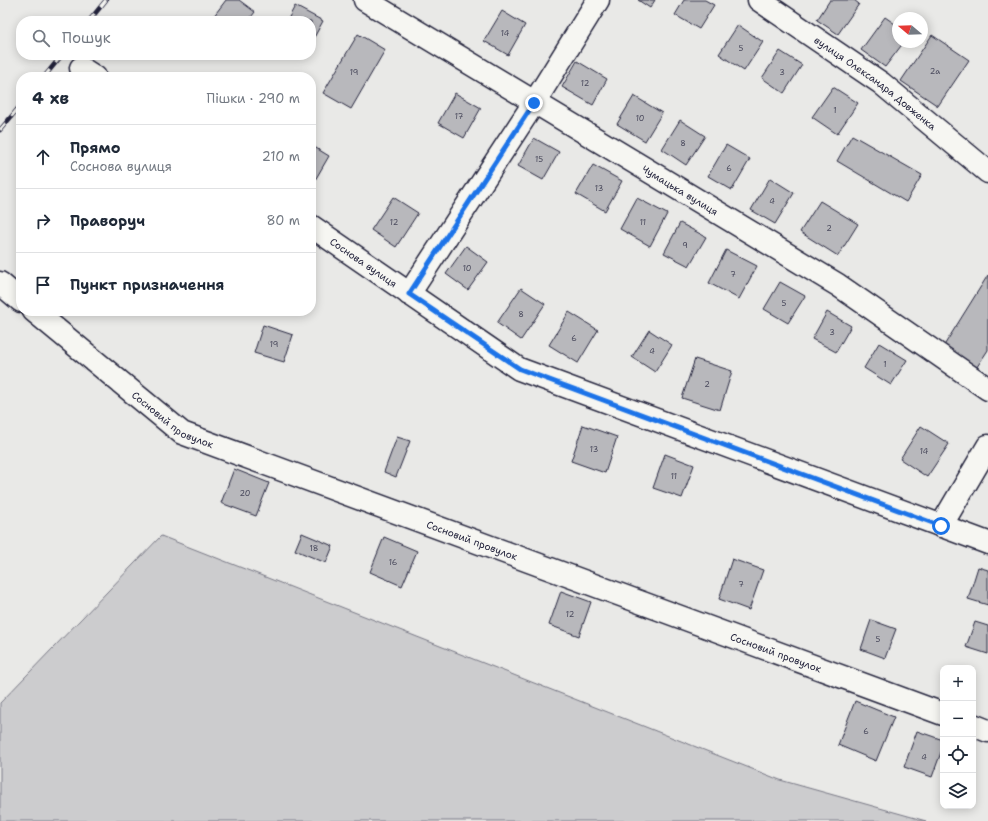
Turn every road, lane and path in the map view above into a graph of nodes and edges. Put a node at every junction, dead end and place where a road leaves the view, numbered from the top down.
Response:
1 (365, 0) edge
2 (598, 0) edge
3 (759, 0) edge
4 (534, 103) junction
5 (988, 172) edge
6 (316, 229) edge
7 (0, 283) edge
8 (409, 294) junction
9 (16, 297) edge
10 (40, 316) edge
11 (988, 389) edge
12 (988, 446) edge
13 (941, 526) junction
14 (988, 543) edge
15 (940, 713) edge
16 (976, 726) edge
17 (988, 731) edge

1 - 4 street, Чумацька вулиця
2 - 4 street
3 - 5 street, вулиця Олександра Довженка
4 - 8 street
4 - 11 street, Чумацька вулиця
6 - 8 street, Соснова вулиця
7 - 9 street
8 - 13 street, Соснова вулиця
10 - 15 street, Сосновий провулок
12 - 13 street
13 - 14 street, Соснова вулиця
16 - 17 street

